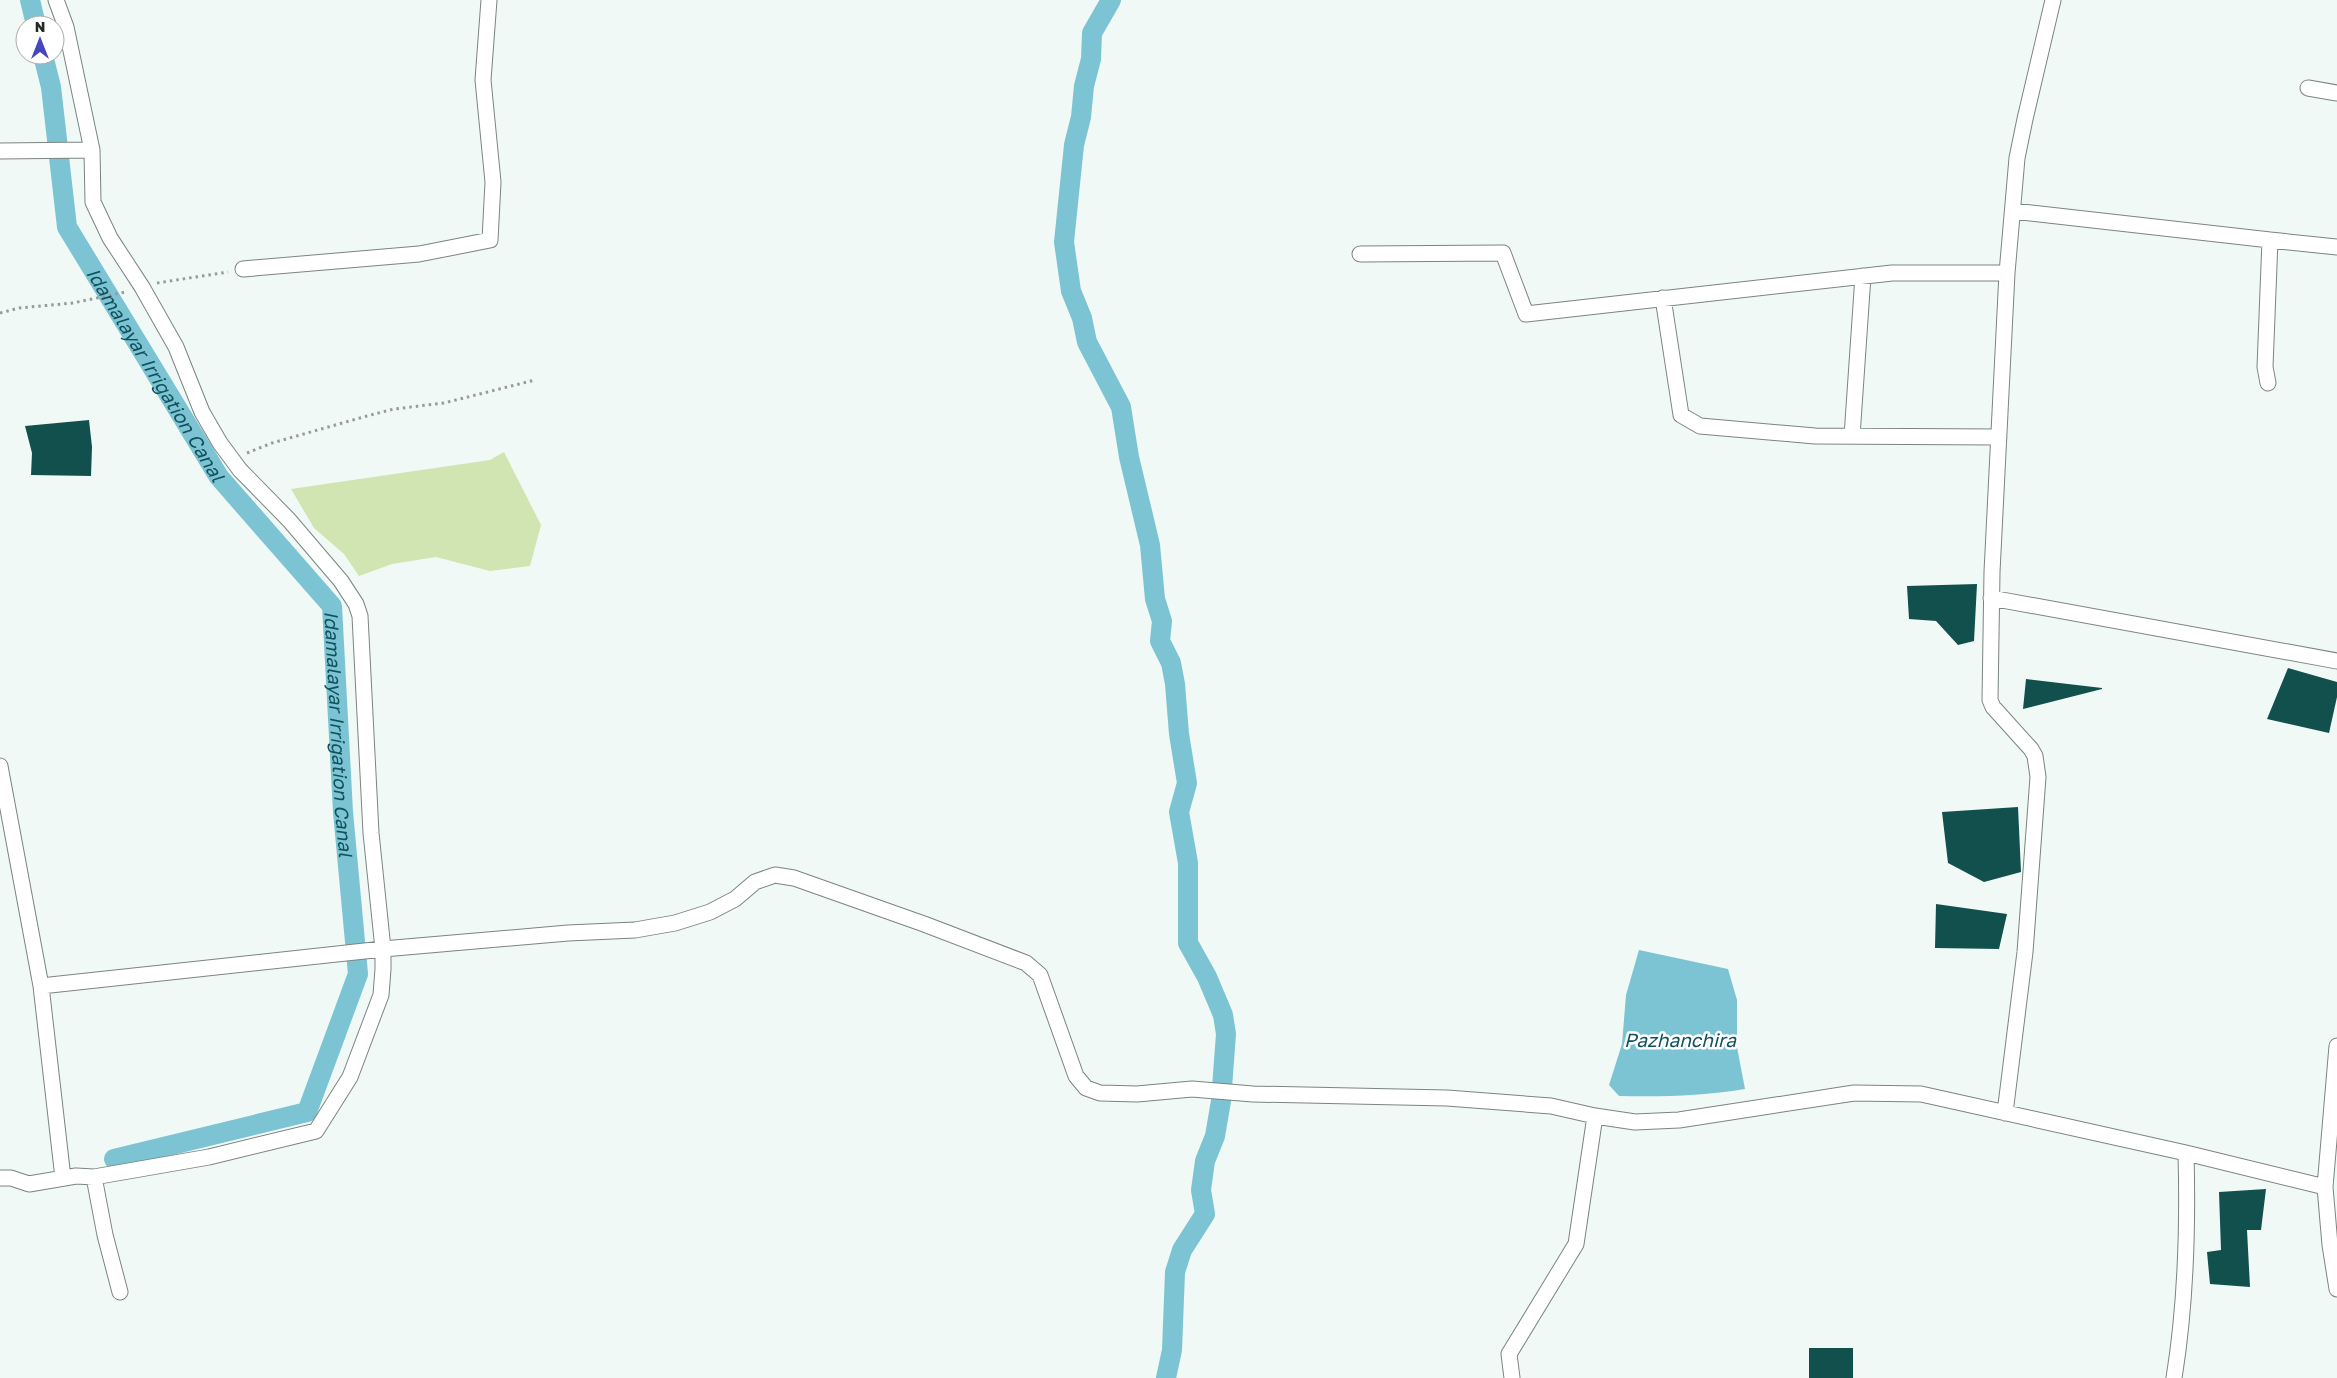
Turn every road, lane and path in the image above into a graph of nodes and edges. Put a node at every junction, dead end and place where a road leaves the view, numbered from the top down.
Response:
1 (56, 0) edge
2 (490, 0) edge
3 (2053, 0) edge
4 (2308, 88) dead end
5 (2337, 93) edge
6 (92, 150) junction
7 (0, 151) edge
8 (2013, 211) junction
9 (2270, 240) junction
10 (2337, 247) edge
11 (1360, 254) dead end
12 (243, 269) joint
13 (2007, 273) junction
14 (1863, 276) junction
15 (136, 289) junction
16 (1664, 298) junction
17 (0, 312) edge
18 (535, 380) dead end
19 (2268, 383) dead end
20 (1852, 436) junction
21 (1999, 437) junction
22 (233, 459) junction
23 (1991, 598) junction
24 (2337, 661) edge
25 (0, 766) edge
26 (383, 948) junction
27 (41, 986) junction
28 (2337, 1046) edge
29 (2005, 1113) junction
30 (1595, 1116) junction
31 (2334, 1122) edge
32 (2186, 1153) junction
33 (94, 1177) junction
34 (0, 1178) edge
35 (63, 1178) junction
36 (2325, 1187) junction
37 (2337, 1288) edge
38 (120, 1292) dead end
39 (1512, 1378) edge
40 (2174, 1378) edge

1 - 6 street
2 - 12 street
3 - 8 street
4 - 5 street
6 - 7 street
6 - 15 street
8 - 9 street
8 - 13 street
9 - 10 street
9 - 19 street
11 - 16 street
12 - 15 path
13 - 14 street
13 - 21 street
14 - 16 street
14 - 20 street
15 - 17 path
15 - 22 street
16 - 20 street
18 - 22 path
20 - 21 street
21 - 23 street
22 - 26 street
23 - 24 street
23 - 29 street
25 - 27 street
26 - 27 street
26 - 30 street
26 - 33 street
27 - 35 street
28 - 31 street
29 - 30 street
29 - 32 street
30 - 39 street
31 - 36 street
32 - 36 street
32 - 40 street
33 - 35 street
33 - 38 street
34 - 35 street
36 - 37 street

